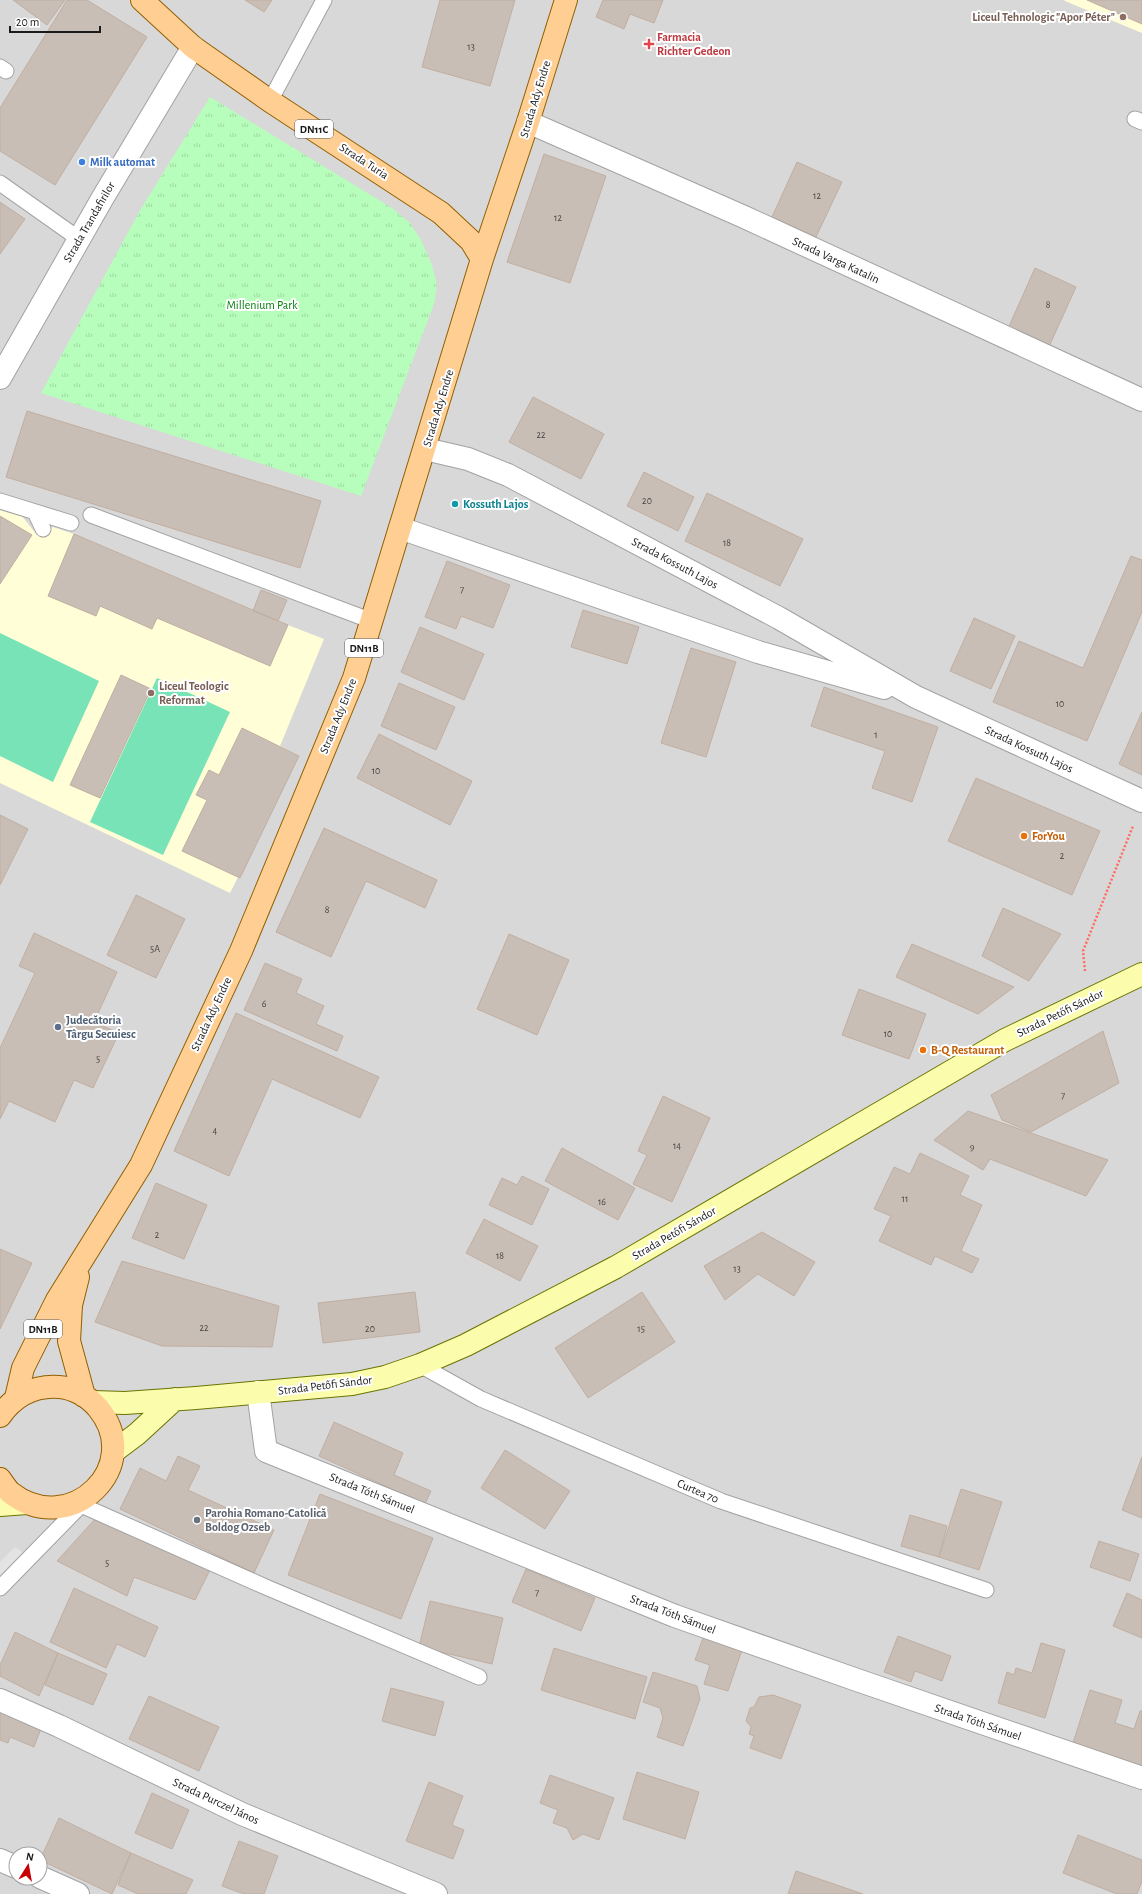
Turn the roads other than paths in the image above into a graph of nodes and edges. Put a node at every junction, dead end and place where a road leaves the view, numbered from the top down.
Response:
1 (142, 0) edge
2 (324, 0) edge
3 (566, 0) edge
4 (193, 47) junction
5 (270, 101) junction
6 (528, 122) junction
7 (0, 183) edge
8 (79, 239) junction
9 (482, 259) junction
10 (0, 378) edge
11 (1142, 400) edge
12 (425, 449) junction
13 (0, 500) edge
14 (35, 512) junction
15 (91, 515) dead end
16 (70, 523) dead end
17 (400, 528) junction
18 (43, 529) dead end
19 (372, 621) junction
20 (916, 697) junction
21 (1139, 810) edge
22 (1142, 974) edge
23 (80, 1264) junction
24 (420, 1365) junction
25 (258, 1392) junction
26 (89, 1399) junction
27 (175, 1399) junction
28 (6, 1406) edge
29 (113, 1452) junction
30 (0, 1479) edge
31 (98, 1488) junction
32 (27, 1503) junction
33 (0, 1505) edge
34 (81, 1505) junction
35 (0, 1588) edge
36 (986, 1590) dead end
37 (479, 1677) dead end
38 (0, 1700) edge
39 (1142, 1778) edge
40 (48, 1881) edge
41 (78, 1894) edge
42 (436, 1894) edge

1 - 4 main road, Strada Turia / DN11C
2 - 5 lane
3 - 6 main road, Strada Ady Endre / DN11B
4 - 5 main road, Strada Turia / DN11C
4 - 8 street, Strada Trandafirilor
5 - 9 main road, Strada Turia / DN11C
6 - 9 main road, Strada Ady Endre / DN11B
6 - 11 street, Strada Varga Katalin
7 - 8 lane
8 - 10 street, Strada Trandafirilor
9 - 12 main road, Strada Ady Endre / DN11B
12 - 17 main road, Strada Ady Endre / DN11B
12 - 20 street, Strada Kossuth Lajos
13 - 14 lane
14 - 16 lane
14 - 18 lane
15 - 19 lane
17 - 19 main road, Strada Ady Endre / DN11B
17 - 20 street, Strada Kossuth Lajos
19 - 23 main road, Strada Ady Endre / DN11B
20 - 21 street, Strada Kossuth Lajos
22 - 24 main road, Strada Petőfi Sándor
23 - 26 main road, Strada Ady Endre / DN11B
23 - 28 main road, Strada Ady Endre / DN11B
24 - 25 main road, Strada Petőfi Sándor
24 - 36 lane, Curtea 70
25 - 27 main road, Strada Petőfi Sándor
25 - 39 street, Strada Tóth Sámuel
26 - 27 main road, Strada Petőfi Sándor
26 - 28 main road
26 - 29 main road
27 - 29 main road
29 - 31 main road
30 - 32 main road
31 - 32 main road
31 - 34 lane
32 - 33 main road
34 - 35 lane
34 - 37 lane
38 - 42 street, Strada Purczel János
40 - 41 street

